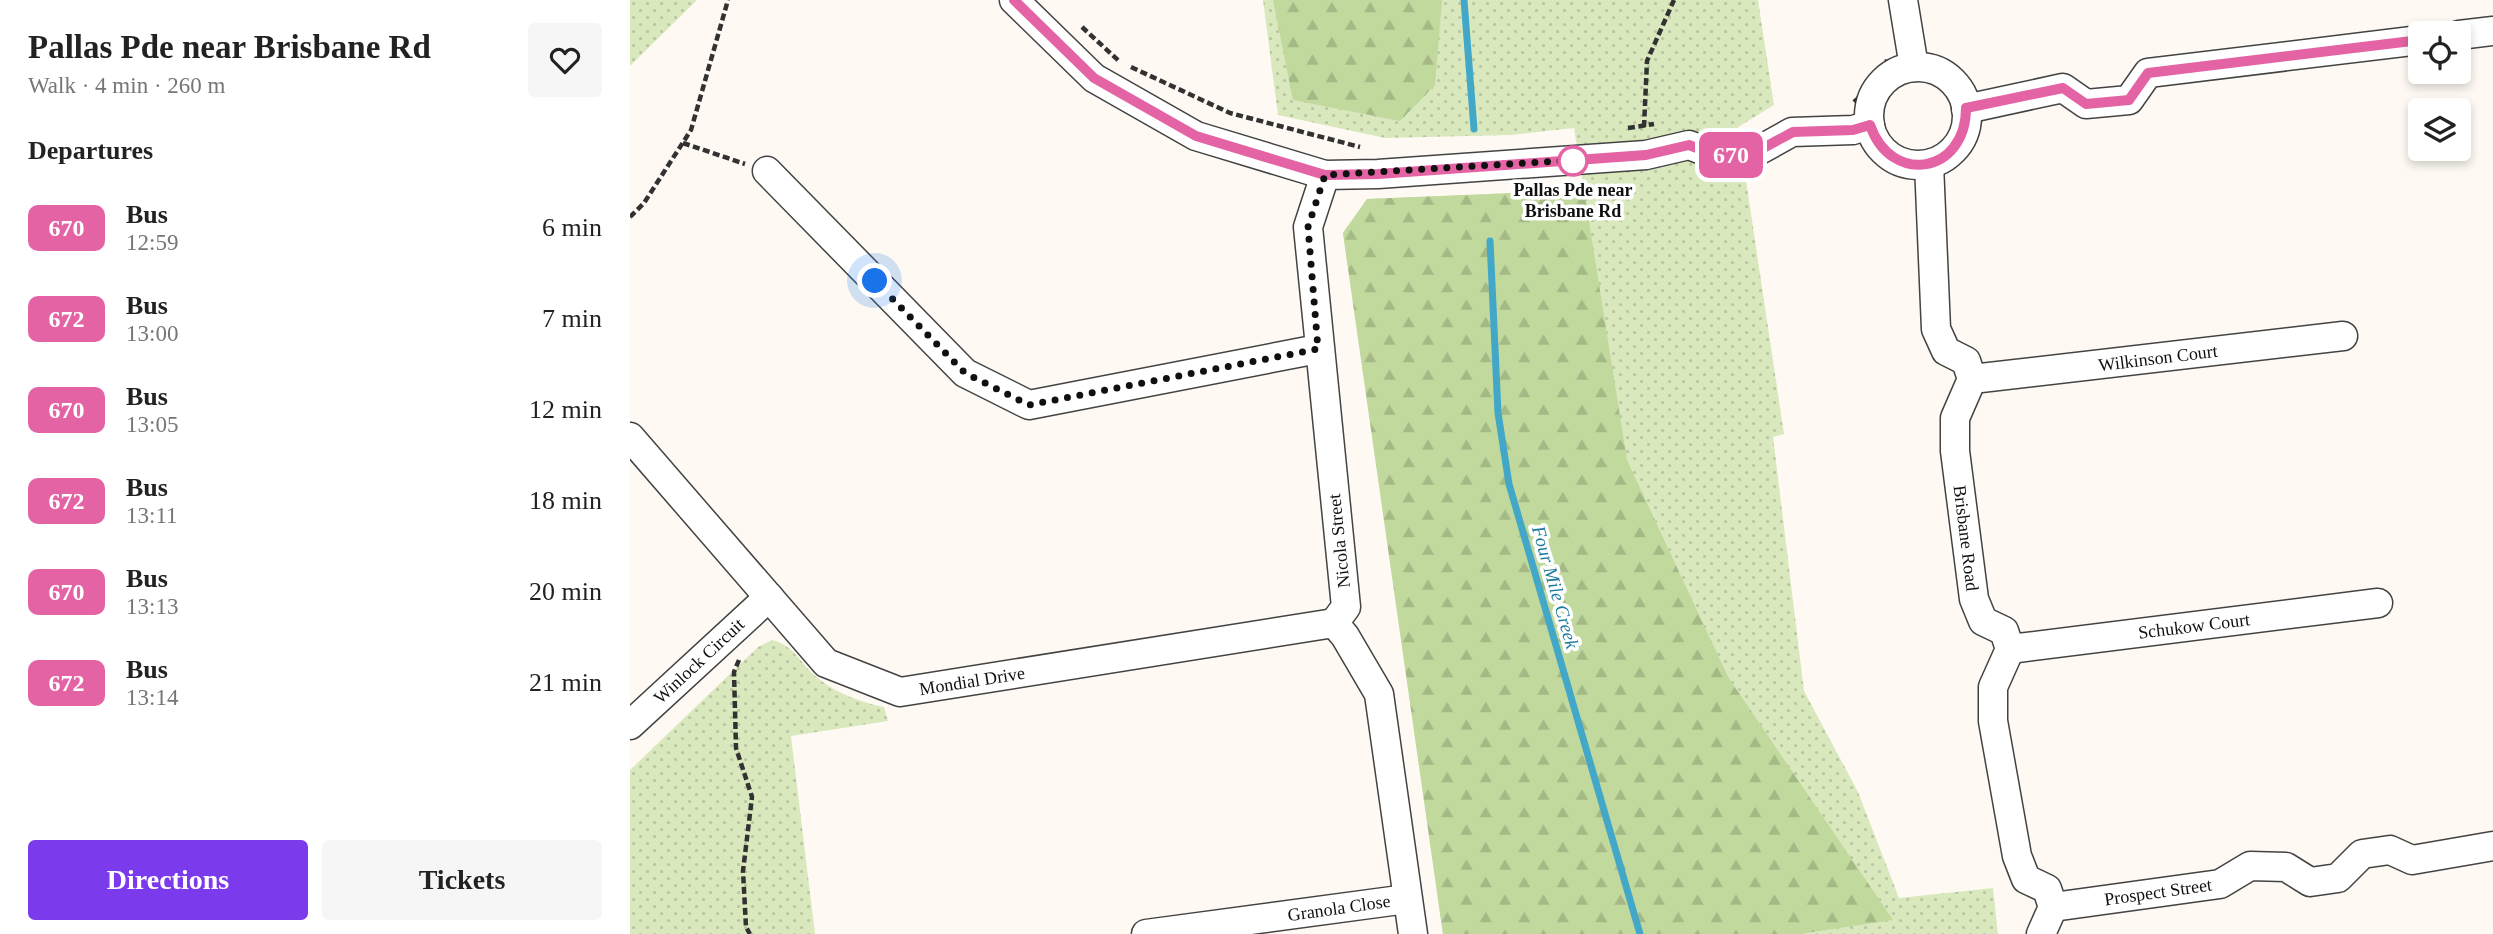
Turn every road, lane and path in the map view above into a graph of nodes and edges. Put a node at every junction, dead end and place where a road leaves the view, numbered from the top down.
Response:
1 (728, 0) edge
2 (1014, 0) edge
3 (1674, 0) edge
4 (1903, 0) edge
5 (1072, 18) dead end
6 (2493, 31) edge
7 (2471, 34) edge
8 (2408, 41) edge
9 (1912, 61) junction
10 (1842, 105) dead end
11 (1966, 108) junction
12 (1657, 124) dead end
13 (1870, 125) junction
14 (1644, 126) junction
15 (1617, 130) dead end
16 (682, 143) junction
17 (1362, 148) dead end
18 (1646, 155) junction
19 (1928, 164) junction
20 (767, 171) joint
21 (1325, 175) junction
22 (630, 218) edge
23 (2343, 336) dead end
24 (1318, 349) junction
25 (1972, 379) junction
26 (630, 437) edge
27 (769, 597) junction
28 (2378, 603) dead end
29 (1334, 622) junction
30 (745, 647) dead end
31 (2010, 649) junction
32 (630, 725) edge
33 (2493, 846) edge
34 (1407, 899) junction
35 (2053, 907) junction
36 (750, 934) edge
37 (1146, 934) edge
38 (1413, 934) edge
39 (2041, 934) edge

1 - 16 path
2 - 21 street
3 - 14 path
4 - 9 street
5 - 17 path
6 - 7 street
8 - 11 street
9 - 10 path
9 - 11 street
9 - 13 street
11 - 19 street
12 - 14 path
13 - 18 street
13 - 19 street
14 - 15 path
14 - 18 path
16 - 20 path
16 - 22 path
18 - 21 street
19 - 25 street
20 - 24 street
21 - 24 street, Nicola Street
23 - 25 street, Wilkinson Court
24 - 29 street, Nicola Street
25 - 31 street, Brisbane Road
26 - 27 street, Mondial Drive
27 - 29 street, Mondial Drive
27 - 32 street, Winlock Circuit
28 - 31 street, Schukow Court
29 - 34 street
30 - 36 path
31 - 35 street
33 - 35 street, Prospect Street
34 - 37 street, Granola Close
34 - 38 street
35 - 39 street

